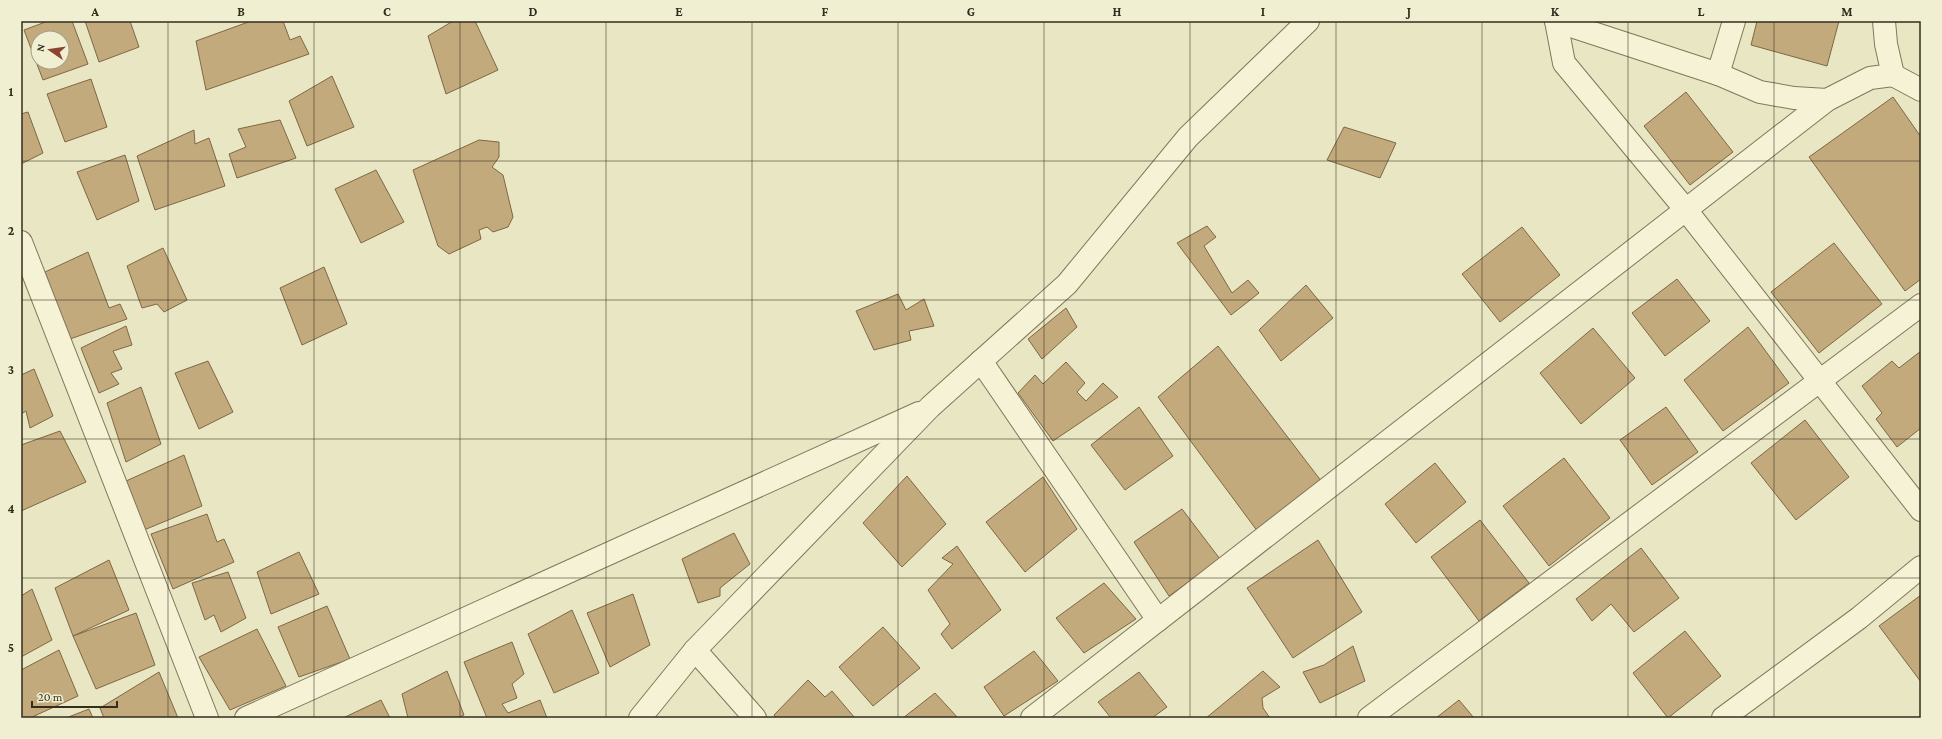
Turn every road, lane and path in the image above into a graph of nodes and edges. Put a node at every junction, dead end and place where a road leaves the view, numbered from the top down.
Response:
1 (1308, 21) edge
2 (1556, 21) edge
3 (1734, 21) edge
4 (1884, 21) edge
5 (1718, 74) junction
6 (1893, 75) junction
7 (1921, 90) edge
8 (1827, 100) junction
9 (1686, 210) junction
10 (21, 242) edge
11 (1921, 305) edge
12 (982, 361) junction
13 (1819, 381) junction
14 (930, 407) junction
15 (1921, 510) edge
16 (1921, 567) edge
17 (1158, 620) junction
18 (695, 650) junction
19 (207, 718) edge
20 (246, 718) edge
21 (640, 718) edge
22 (755, 718) edge
23 (1032, 718) edge
24 (1369, 718) edge
25 (1723, 718) edge

1 - 12 street
2 - 5 street
2 - 9 street
3 - 5 street
4 - 6 street
5 - 8 street
6 - 7 street
6 - 8 street
8 - 9 street
9 - 13 street
9 - 17 street
10 - 19 street
11 - 13 street
12 - 14 street
12 - 17 street
13 - 15 street
13 - 24 street
14 - 18 street
14 - 20 street
16 - 25 street
17 - 23 street
18 - 21 street
18 - 22 street

